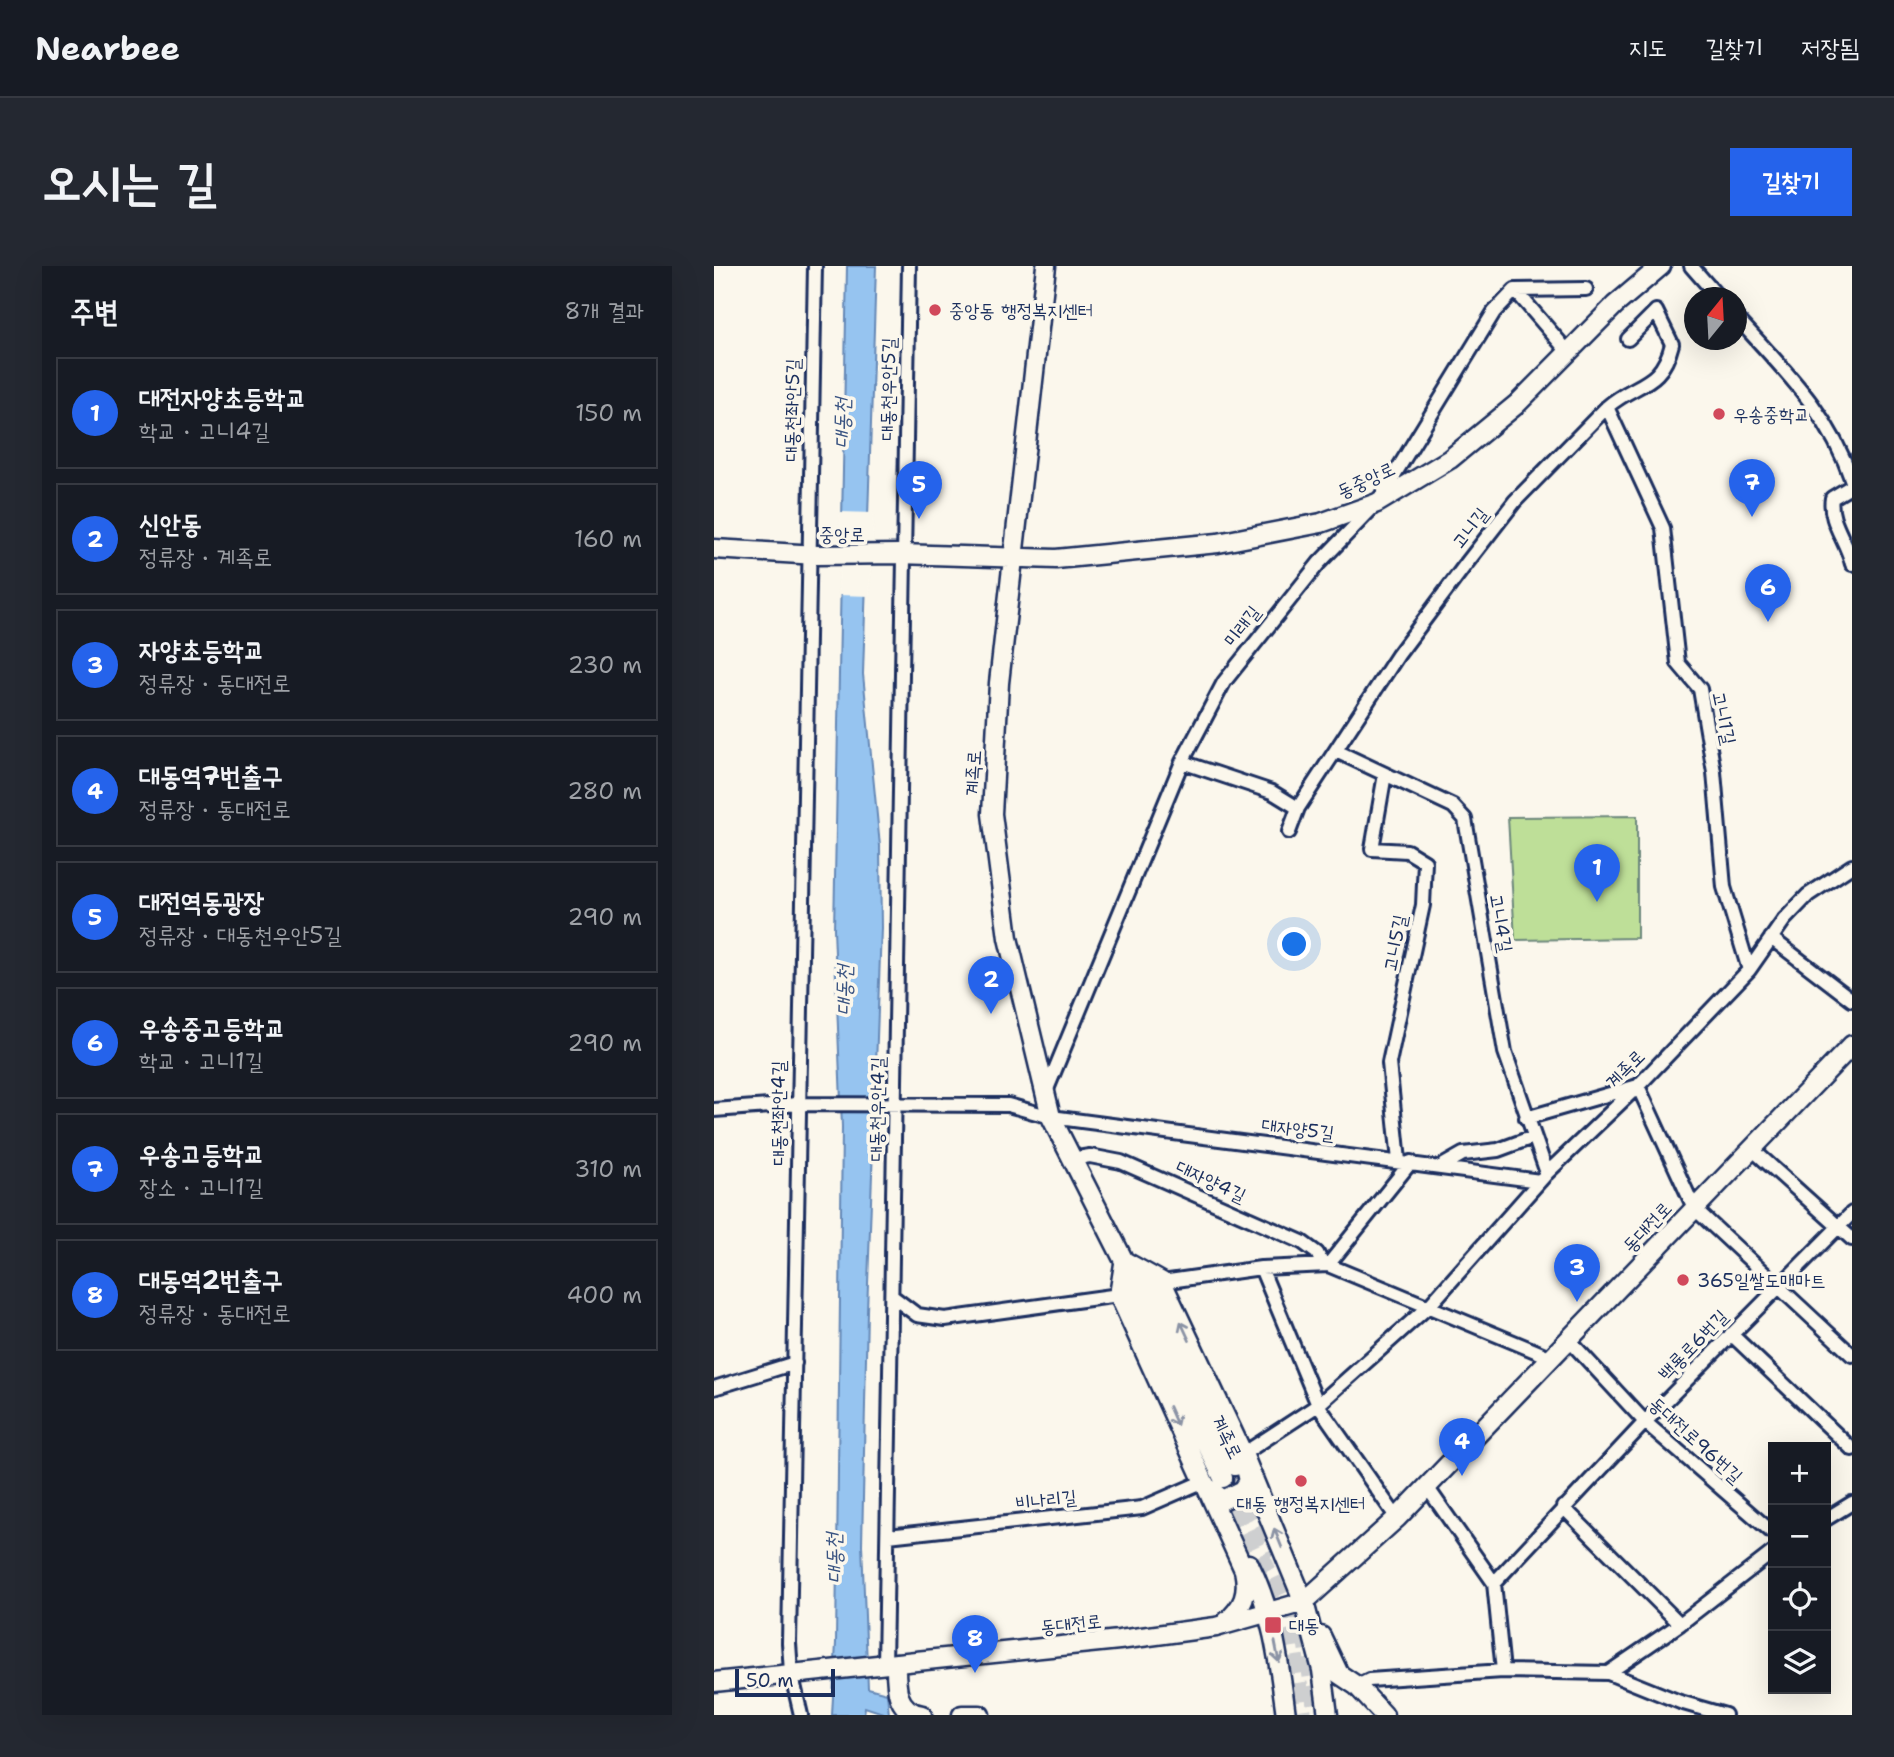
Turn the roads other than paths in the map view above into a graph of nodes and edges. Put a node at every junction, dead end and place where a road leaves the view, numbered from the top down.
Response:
1 (815, 266) edge
2 (909, 266) edge
3 (1046, 266) edge
4 (1661, 266) edge
5 (1691, 266) edge
6 (1709, 287) edge
7 (1586, 289) dead end
8 (1515, 290) junction
9 (1747, 328) edge
10 (1628, 339) dead end
11 (1569, 353) junction
12 (1607, 407) junction
13 (1852, 484) edge
14 (1377, 503) junction
15 (714, 549) edge
16 (902, 554) junction
17 (812, 555) junction
18 (1012, 559) junction
19 (1852, 564) edge
20 (1336, 751) junction
21 (1182, 762) junction
22 (1385, 774) junction
23 (1298, 808) junction
24 (1289, 832) dead end
25 (1852, 866) edge
26 (1771, 938) junction
27 (1749, 970) junction
28 (1852, 1000) edge
29 (1852, 1045) edge
30 (1638, 1086) junction
31 (1045, 1094) junction
32 (800, 1104) junction
33 (891, 1106) junction
34 (714, 1110) edge
35 (1051, 1117) junction
36 (1527, 1118) junction
37 (1532, 1137) junction
38 (1752, 1149) junction
39 (1071, 1159) junction
40 (1405, 1162) junction
41 (1442, 1166) junction
42 (1544, 1177) junction
43 (1694, 1208) junction
44 (1852, 1213) edge
45 (1838, 1227) junction
46 (1852, 1239) edge
47 (1124, 1261) junction
48 (1325, 1265) junction
49 (1261, 1268) junction
50 (1162, 1282) junction
51 (1779, 1285) junction
52 (1119, 1295) junction
53 (893, 1297) junction
54 (1430, 1305) junction
55 (1731, 1334) junction
56 (1569, 1340) junction
57 (1852, 1355) edge
58 (1552, 1357) junction
59 (795, 1363) junction
60 (714, 1388) edge
61 (1318, 1405) junction
62 (1645, 1422) junction
63 (1852, 1449) edge
64 (1234, 1466) junction
65 (1202, 1482) junction
66 (1427, 1487) junction
67 (1852, 1503) edge
68 (1563, 1507) junction
69 (1831, 1516) edge
70 (1397, 1518) junction
71 (1225, 1522) junction
72 (1768, 1529) edge
73 (888, 1536) junction
74 (1768, 1556) edge
75 (1494, 1583) junction
76 (1304, 1602) junction
77 (1268, 1612) junction
78 (1680, 1624) junction
79 (1223, 1625) junction
80 (883, 1665) junction
81 (798, 1671) junction
82 (1503, 1671) junction
83 (1608, 1673) junction
84 (714, 1682) edge
85 (1357, 1686) junction
86 (912, 1713) edge
87 (802, 1715) edge
88 (962, 1715) edge
89 (980, 1715) edge
90 (1286, 1715) edge
91 (1328, 1715) edge
92 (1384, 1715) edge
93 (1725, 1715) edge

1 - 17 street, 대동천좌안5길
2 - 16 street, 대동천우안5길
3 - 18 main road, 계족로
4 - 11 main road, 동중앙로
5 - 6 street
7 - 8 street
8 - 11 street
8 - 14 street, 미래길
9 - 13 street
10 - 12 street, 고니길
11 - 14 main road, 동중앙로
12 - 20 street, 고니길
12 - 27 street, 고니1길
13 - 19 street
14 - 18 main road, 동중앙로
14 - 21 street, 미래길
15 - 17 main road, 중앙로
16 - 17 main road, 중앙로
16 - 18 main road, 중앙로
16 - 33 street, 대동천우안4길
17 - 32 street, 대동천좌안4길
18 - 31 main road, 계족로
20 - 22 street, 고니4길
20 - 23 street, 고니길
21 - 23 street
21 - 31 street, 미래길
22 - 36 street, 고니4길
22 - 40 street, 고니5길
23 - 24 street, 고니길
25 - 26 street, 계족로
26 - 27 street, 계족로
26 - 28 street
27 - 30 street, 계족로
29 - 38 main road, 동대전로
30 - 36 street
30 - 42 street, 계족로
30 - 43 street, 동대전로
31 - 35 main road, 계족로
32 - 33 street, 대자양5길
32 - 34 street, 대자양5길
32 - 59 street, 대동천좌안4길
33 - 35 street, 대자양5길
33 - 53 street, 대동천우안4길
35 - 39 main road, 계족로
35 - 40 street, 대자양5길
36 - 37 street, 고니4길
37 - 41 street
37 - 42 street, 고니4길
38 - 43 main road, 동대전로
38 - 45 street
39 - 47 main road, 계족로
39 - 48 street, 대자양4길
40 - 41 street, 대자양5길
40 - 48 street
41 - 42 street, 대자양5길
42 - 54 street, 계족로
43 - 51 street
43 - 56 main road, 동대전로
44 - 45 street, 백룡로6번길
45 - 46 street
45 - 51 street, 백룡로6번길
47 - 50 main road
47 - 52 main road
47 - 64 main road, 계족로
48 - 49 street
48 - 54 street
49 - 50 street
49 - 61 street
64 -> 50 main road
51 - 55 street, 백룡로6번길
51 - 57 street
52 - 53 street
52 -> 65 main road
53 - 73 street, 대동천우안4길
54 - 58 street
54 - 61 street, 계족로
55 - 62 street, 백룡로6번길
55 - 63 street
56 - 58 main road, 동대전로
56 - 62 street, 동대전로96번길
58 - 66 main road, 동대전로
59 - 60 street
59 - 81 street, 대동천좌안4길
61 - 64 street, 계족로
61 - 70 street
62 - 68 street, 백룡로6번길
62 - 72 street, 동대전로96번길
64 - 65 main road
76 -> 64 main road
65 - 71 main road
65 - 73 street, 비나리길
66 - 70 main road, 동대전로
66 - 75 street
67 - 69 street
68 - 75 street, 백룡로6번길
68 - 78 street
70 - 76 main road, 동대전로
71 - 77 main road
71 - 79 main road
73 - 80 street, 대동천우안4길
74 - 78 street
75 - 82 street
76 - 77 main road, 동대전로
76 - 85 main road
76 - 91 main road
77 - 79 main road, 동대전로
77 -> 90 main road
78 - 83 street
79 - 80 main road, 동대전로
80 - 81 main road, 동대전로
80 - 86 main road
81 - 84 main road, 동대전로
81 - 87 street, 대동천좌안4길
82 - 83 street
82 - 85 street
83 - 93 street
85 - 92 main road
88 - 89 main road

